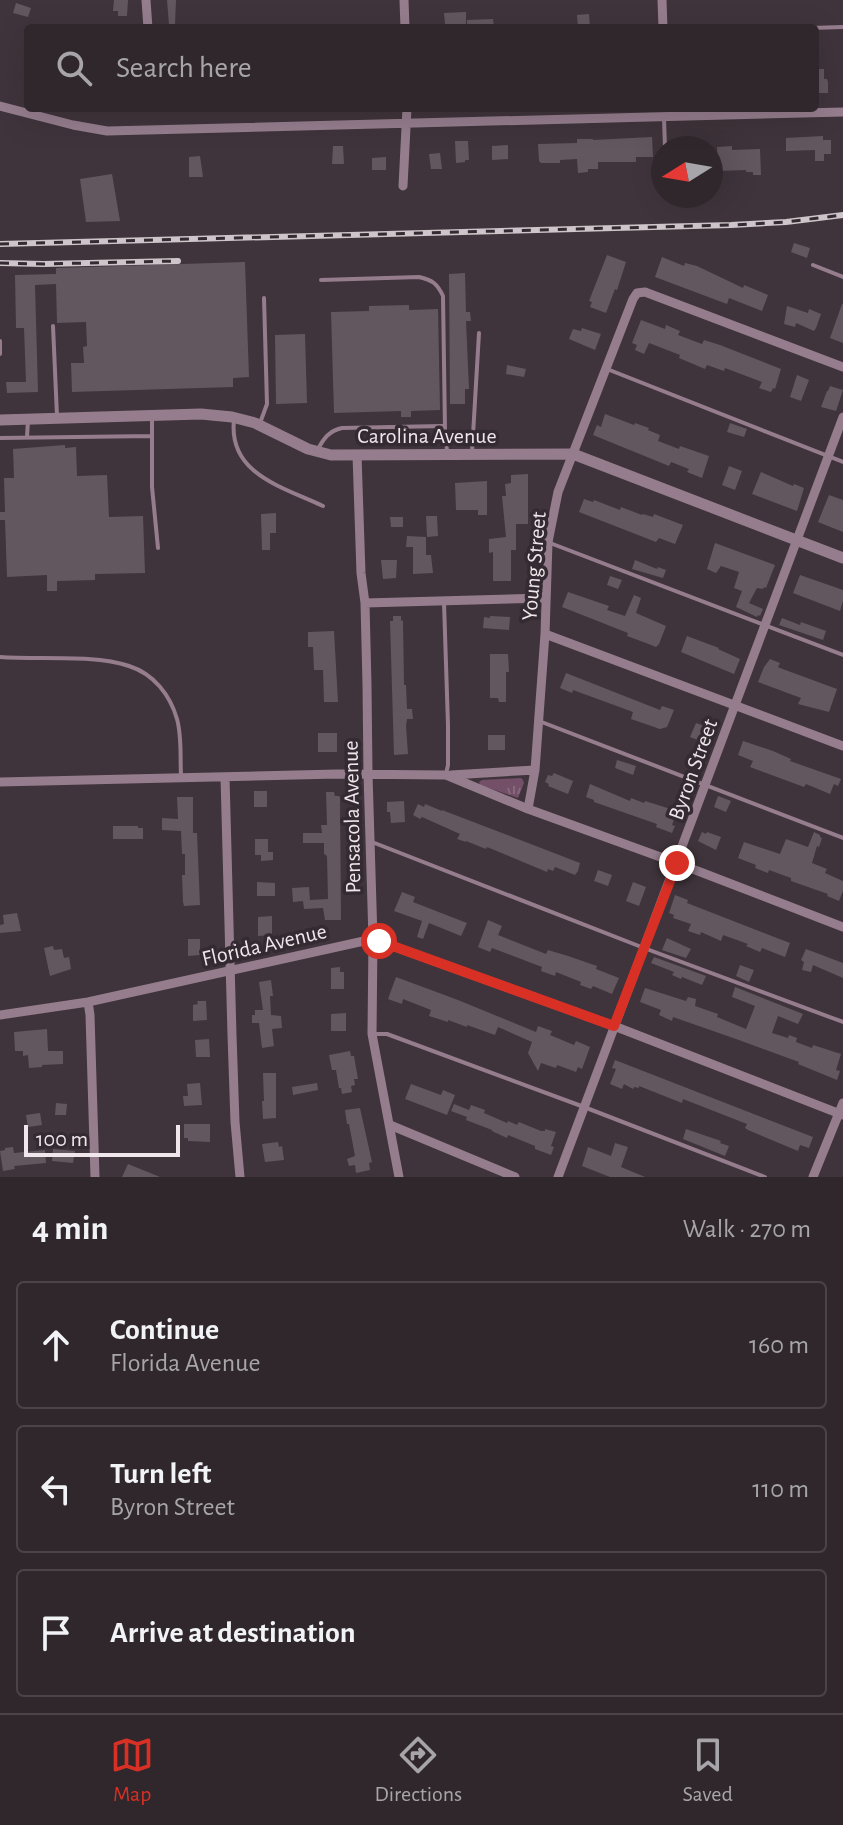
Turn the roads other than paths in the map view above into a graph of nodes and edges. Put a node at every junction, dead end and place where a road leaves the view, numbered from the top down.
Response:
1 (146, 0) edge
2 (404, 0) edge
3 (662, 0) edge
4 (148, 24) edge
5 (405, 24) edge
6 (663, 24) edge
7 (843, 27) edge
8 (819, 28) edge
9 (0, 106) edge
10 (407, 112) edge
11 (664, 112) edge
12 (843, 112) edge
13 (407, 124) junction
14 (665, 136) edge
15 (403, 186) dead end
16 (813, 265) dead end
17 (843, 277) edge
18 (321, 280) dead end
19 (264, 298) dead end
20 (53, 326) dead end
21 (479, 333) dead end
22 (0, 341) edge
23 (0, 354) edge
24 (843, 367) edge
25 (606, 368) junction
26 (152, 416) junction
27 (234, 417) junction
28 (843, 417) edge
29 (28, 419) junction
30 (57, 419) junction
31 (0, 420) edge
32 (259, 425) junction
33 (445, 430) junction
34 (152, 436) junction
35 (27, 437) junction
36 (0, 438) edge
37 (317, 451) junction
38 (472, 454) junction
39 (573, 454) junction
40 (357, 455) junction
41 (447, 455) junction
42 (829, 457) junction
43 (843, 462) edge
44 (323, 506) dead end
45 (798, 540) junction
46 (548, 542) junction
47 (158, 548) dead end
48 (843, 558) edge
49 (545, 598) junction
50 (444, 601) junction
51 (365, 603) junction
52 (765, 626) junction
53 (545, 634) junction
54 (843, 655) edge
55 (0, 657) edge
56 (735, 707) junction
57 (539, 721) junction
58 (843, 746) edge
59 (535, 770) junction
60 (368, 774) junction
61 (446, 775) junction
62 (181, 777) junction
63 (225, 777) junction
64 (0, 782) edge
65 (704, 785) junction
66 (528, 809) junction
67 (843, 838) edge
68 (370, 841) junction
69 (677, 863) junction
70 (843, 927) edge
71 (373, 939) junction
72 (644, 948) junction
73 (231, 970) junction
74 (88, 1002) junction
75 (0, 1015) edge
76 (843, 1022) edge
77 (614, 1026) junction
78 (372, 1034) junction
79 (843, 1103) edge
80 (584, 1107) junction
81 (841, 1114) edge
82 (390, 1125) junction
83 (95, 1177) edge
84 (240, 1177) edge
85 (399, 1177) edge
86 (515, 1177) edge
87 (558, 1177) edge
88 (765, 1177) edge
89 (813, 1177) edge

1 - 4 street
2 - 5 street
3 - 6 street
7 - 8 lane
9 - 13 street
10 - 13 street
11 - 12 street
11 - 13 street
11 - 14 lane
13 - 15 street
16 - 17 lane
18 - 33 lane
19 - 32 lane
20 - 30 lane
21 - 38 lane
22 - 23 lane
24 - 25 street, Young Street
25 - 39 street, Young Street
25 - 42 lane
26 - 27 street, Carolina Avenue
26 - 30 street, Carolina Avenue
26 - 34 lane
27 - 32 street, Carolina Avenue
27 - 44 lane
28 - 42 street, Byron Street
29 - 30 street, Carolina Avenue
29 - 31 street, Carolina Avenue
29 - 35 lane
32 - 37 street, Carolina Avenue
33 - 37 lane
33 - 41 lane
34 - 35 lane
34 - 47 lane
35 - 36 lane
37 - 40 street, Carolina Avenue
38 - 39 street, Carolina Avenue
38 - 41 street, Carolina Avenue
39 - 45 street, Carolina Avenue
39 - 46 street, Young Street
40 - 41 street, Carolina Avenue
40 - 51 street, Pensacola Avenue
42 - 43 lane
42 - 45 street, Byron Street
45 - 48 street, Carolina Avenue
45 - 52 street, Byron Street
46 - 49 street, Young Street
46 - 52 lane
49 - 50 street
49 - 53 street, Young Street
50 - 51 street
50 - 61 lane
51 - 60 street, Pensacola Avenue
52 - 54 lane
52 - 56 street, Byron Street
53 - 56 street
53 - 57 street, Young Street
55 - 62 lane
56 - 58 street
56 - 65 street, Byron Street
57 - 59 street, Young Street
57 - 65 lane
59 - 61 street
59 - 66 street, Young Street
60 - 61 street
60 - 63 street
60 - 68 street, Pensacola Avenue
61 - 66 street
62 - 63 street
62 - 64 street
63 - 73 street
65 - 67 lane
65 - 69 street, Byron Street
66 - 69 street
68 - 71 street, Pensacola Avenue
68 - 72 lane
69 - 70 street
69 - 72 street, Byron Street
71 - 73 street, Florida Avenue
71 - 77 street
71 - 78 street, Pensacola Avenue
72 - 76 lane
72 - 77 street, Byron Street
73 - 74 street, Florida Avenue
73 - 84 street
74 - 75 street, Florida Avenue
74 - 83 street
77 - 80 street, Byron Street
77 - 81 street
78 - 80 lane
78 - 82 street, Pensacola Avenue
79 - 81 street
80 - 87 street, Byron Street
80 - 88 lane
81 - 89 street
82 - 85 street, Pensacola Avenue
82 - 86 street

